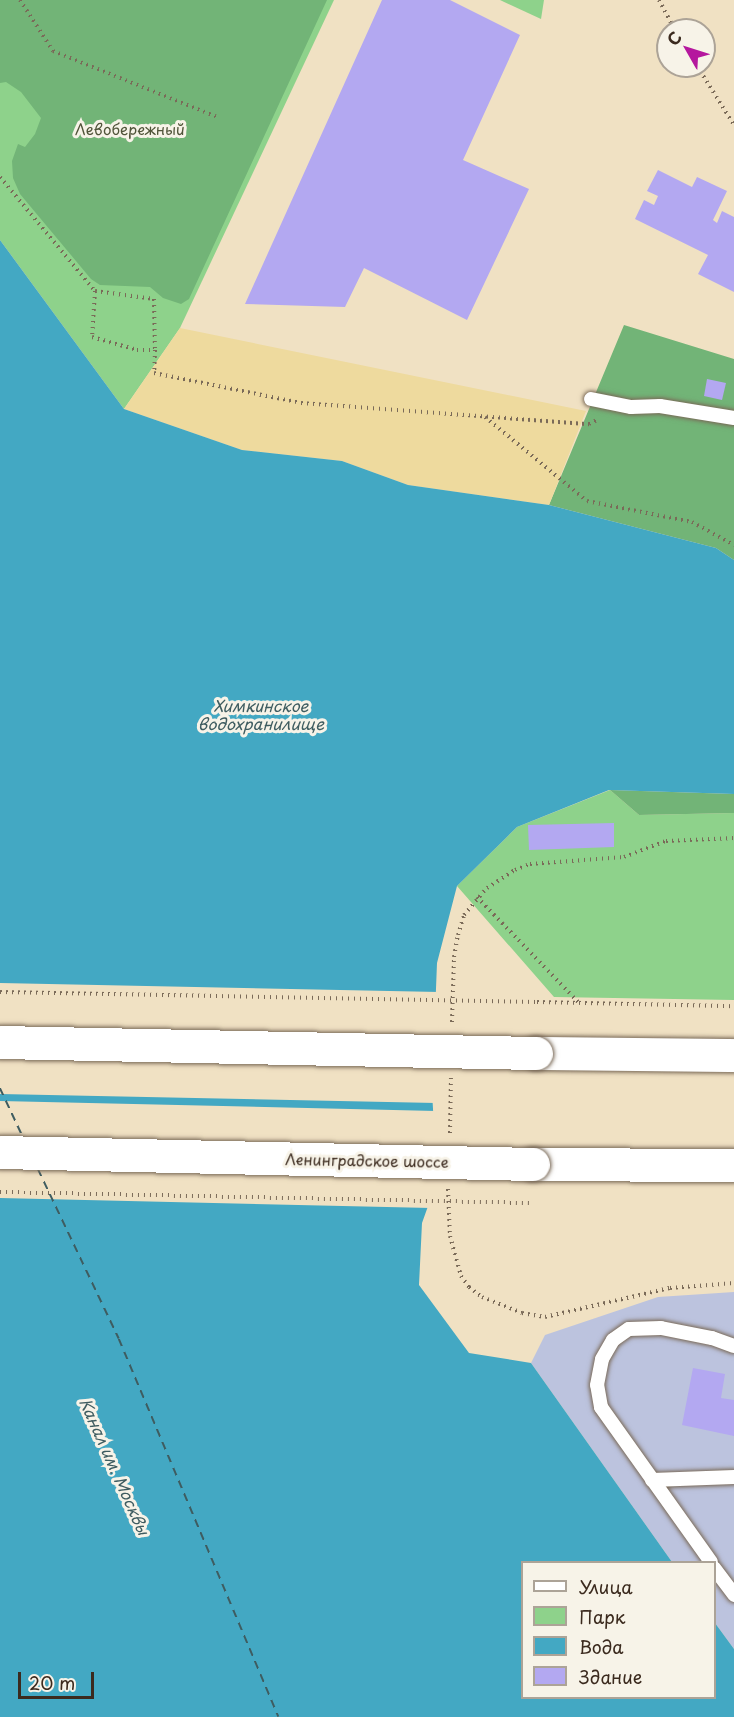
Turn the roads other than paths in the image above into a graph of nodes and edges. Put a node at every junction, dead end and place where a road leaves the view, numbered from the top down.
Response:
1 (591, 399) dead end
2 (734, 418) edge
3 (0, 1042) edge
4 (734, 1055) edge
5 (0, 1152) edge
6 (734, 1165) edge
7 (734, 1346) edge
8 (734, 1478) edge
9 (652, 1480) junction
10 (710, 1561) edge
11 (716, 1571) edge
12 (734, 1595) edge

1 - 2 lane
3 - 4 main road, bridge
5 - 6 main road, Ленинградское шоссе, bridge
7 - 9 lane
8 - 9 lane
9 - 10 lane
11 - 12 lane

